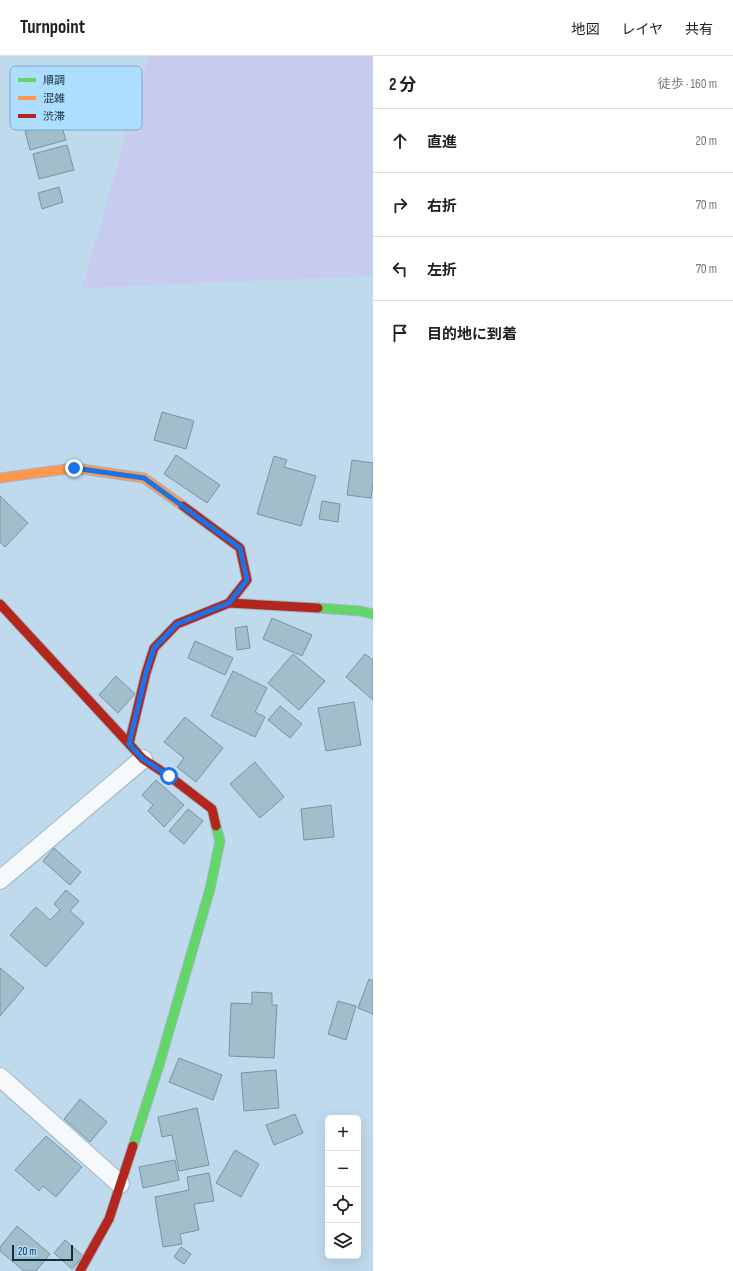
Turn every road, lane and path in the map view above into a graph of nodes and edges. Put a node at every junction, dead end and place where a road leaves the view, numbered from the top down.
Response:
1 (0, 478) edge
2 (229, 603) junction
3 (0, 604) edge
4 (373, 614) edge
5 (129, 744) junction
6 (143, 759) junction
7 (0, 880) edge
8 (0, 1077) edge
9 (120, 1184) junction
10 (80, 1271) edge

1 - 2 street
2 - 4 street
2 - 5 street
3 - 5 street
5 - 6 street
6 - 7 street
6 - 9 street
8 - 9 street
9 - 10 street

